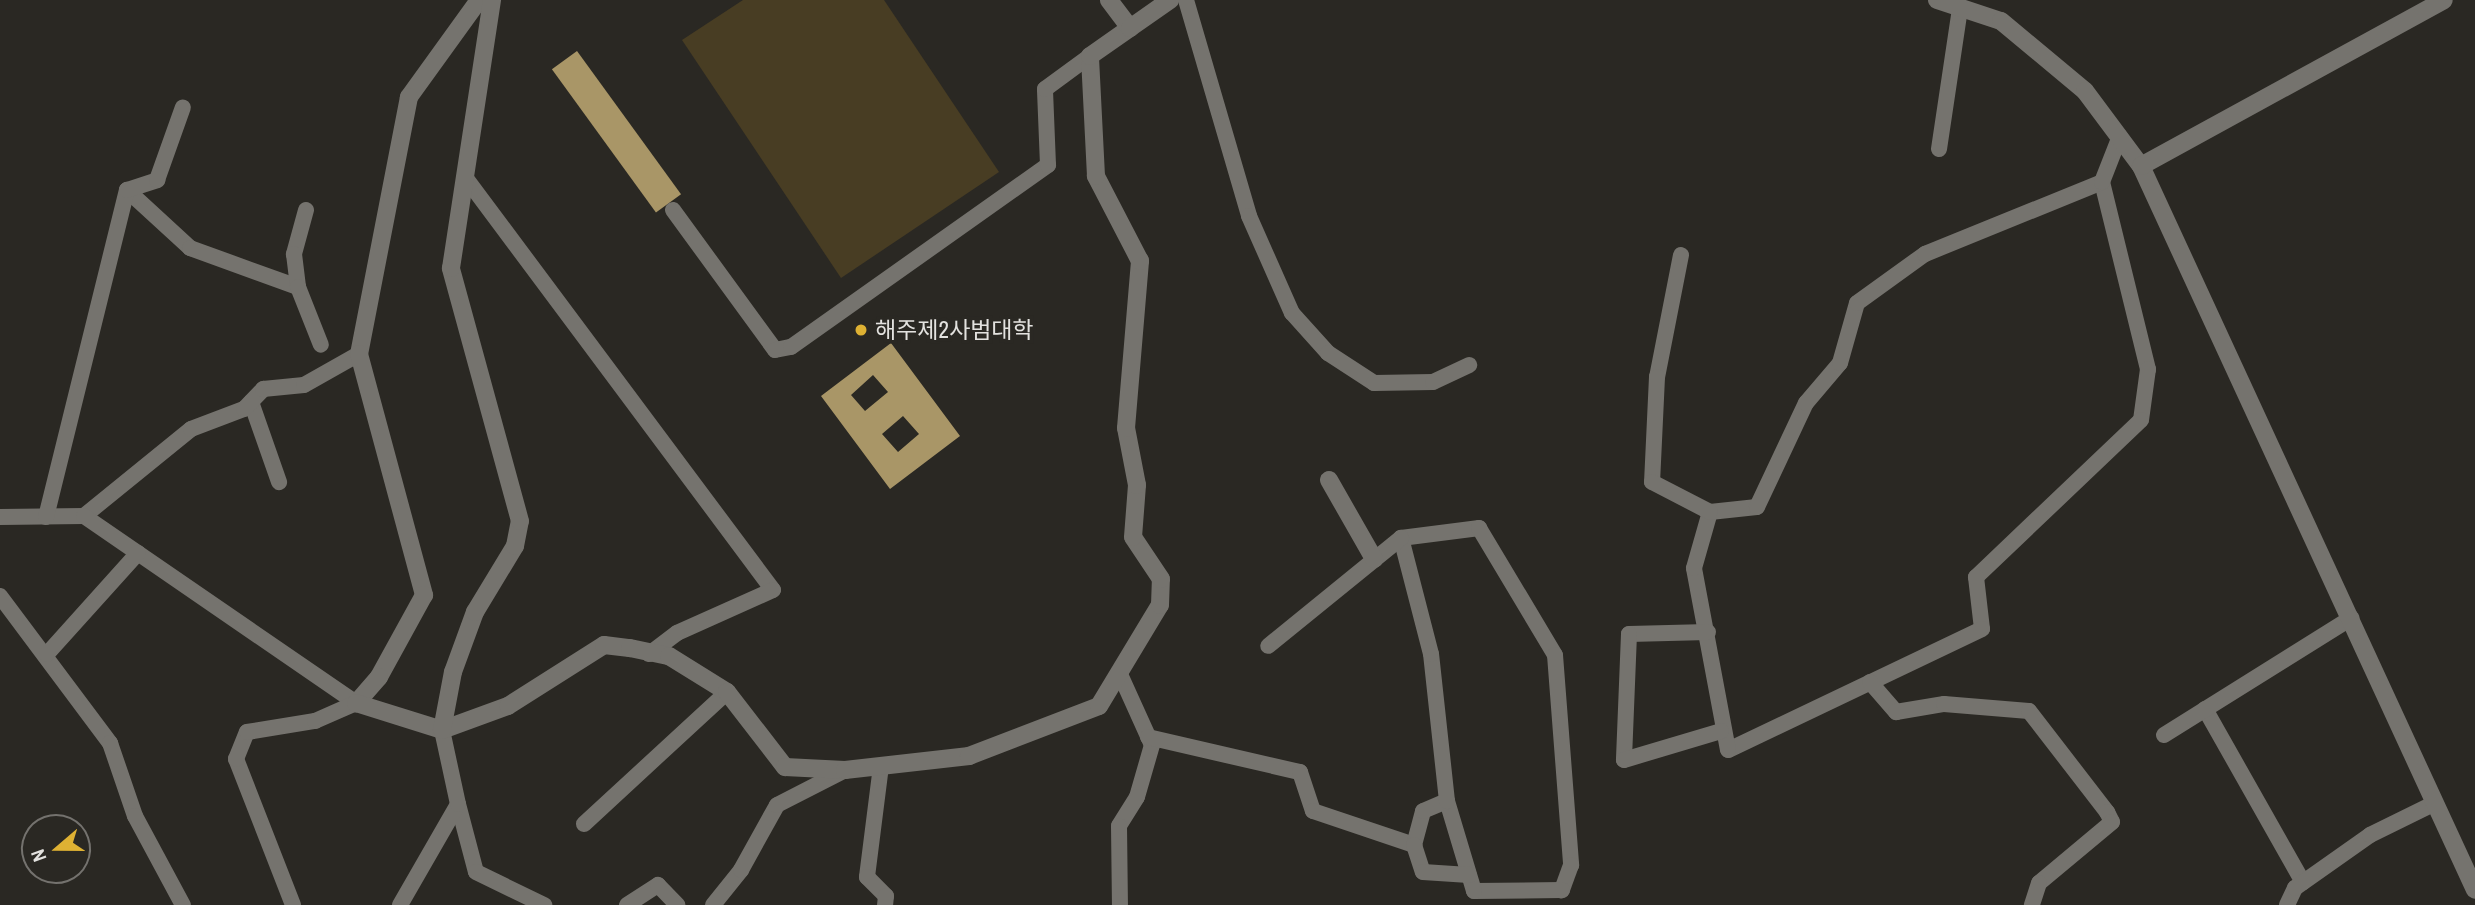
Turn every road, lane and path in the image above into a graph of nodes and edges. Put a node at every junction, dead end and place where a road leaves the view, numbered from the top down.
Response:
1 (492, 0) edge
2 (1109, 0) edge
3 (1170, 0) edge
4 (1186, 0) edge
5 (1937, 0) edge
6 (2444, 0) edge
7 (474, 2) edge
8 (1960, 8) junction
9 (1129, 29) junction
10 (1090, 56) junction
11 (183, 107) dead end
12 (2120, 135) junction
13 (1939, 149) dead end
14 (2141, 166) junction
15 (465, 177) junction
16 (2102, 182) junction
17 (127, 190) junction
18 (306, 210) dead end
19 (673, 210) dead end
20 (1681, 255) dead end
21 (298, 287) junction
22 (320, 345) dead end
23 (359, 354) junction
24 (1469, 365) dead end
25 (251, 401) junction
26 (1329, 480) dead end
27 (279, 482) dead end
28 (1710, 512) junction
29 (84, 516) junction
30 (0, 517) edge
31 (46, 517) junction
32 (1401, 538) junction
33 (138, 554) junction
34 (1374, 559) junction
35 (0, 596) edge
36 (2351, 618) junction
37 (1708, 632) junction
38 (1268, 646) dead end
39 (47, 654) junction
40 (649, 654) junction
41 (1119, 673) junction
42 (1870, 682) junction
43 (727, 692) junction
44 (356, 704) junction
45 (2205, 709) junction
46 (442, 730) junction
47 (1721, 731) junction
48 (2164, 734) dead end
49 (1148, 737) junction
50 (881, 766) junction
51 (845, 770) junction
52 (1447, 801) junction
53 (2435, 803) junction
54 (458, 804) junction
55 (584, 824) dead end
56 (1414, 845) junction
57 (1469, 875) junction
58 (2303, 882) junction
59 (2475, 890) edge
60 (1499, 891) junction
61 (183, 905) edge
62 (293, 905) edge
63 (400, 905) edge
64 (544, 905) edge
65 (627, 905) edge
66 (677, 905) edge
67 (713, 905) edge
68 (885, 905) edge
69 (1121, 905) edge
70 (1512, 905) edge
71 (2032, 905) edge
72 (2287, 905) edge

1 - 15 street
2 - 9 street
3 - 9 street
4 - 24 street
5 - 8 street
6 - 14 street
7 - 23 street
8 - 12 street
8 - 13 street
9 - 10 street
10 - 19 street
10 - 41 street
11 - 17 street
12 - 14 street
12 - 16 street
14 - 36 street
15 - 40 street
15 - 46 street
16 - 28 street
16 - 42 street
17 - 21 street
17 - 31 street
18 - 21 street
20 - 28 street
21 - 22 street
23 - 25 street
23 - 44 street
25 - 27 street
25 - 29 street
26 - 34 street
28 - 37 street
29 - 31 street
29 - 33 street
30 - 31 street
32 - 34 street
32 - 52 street
32 - 60 street
33 - 39 street
33 - 44 street
34 - 38 street
35 - 39 street
36 - 45 street
36 - 53 street
37 - 47 street
37 - 47 street
39 - 61 street
40 - 43 street
40 - 46 street
41 - 49 street
41 - 50 street
42 - 47 street
42 - 71 street
43 - 51 street
43 - 55 street
44 - 46 street
44 - 62 street
45 - 48 street
45 - 58 street
46 - 54 street
49 - 56 street
49 - 69 street
50 - 51 street
50 - 68 street
51 - 67 street
52 - 56 street
52 - 57 street
53 - 58 street
53 - 59 street
54 - 63 street
54 - 64 street
56 - 57 street
57 - 60 street
58 - 72 street
60 - 70 street
65 - 66 street

